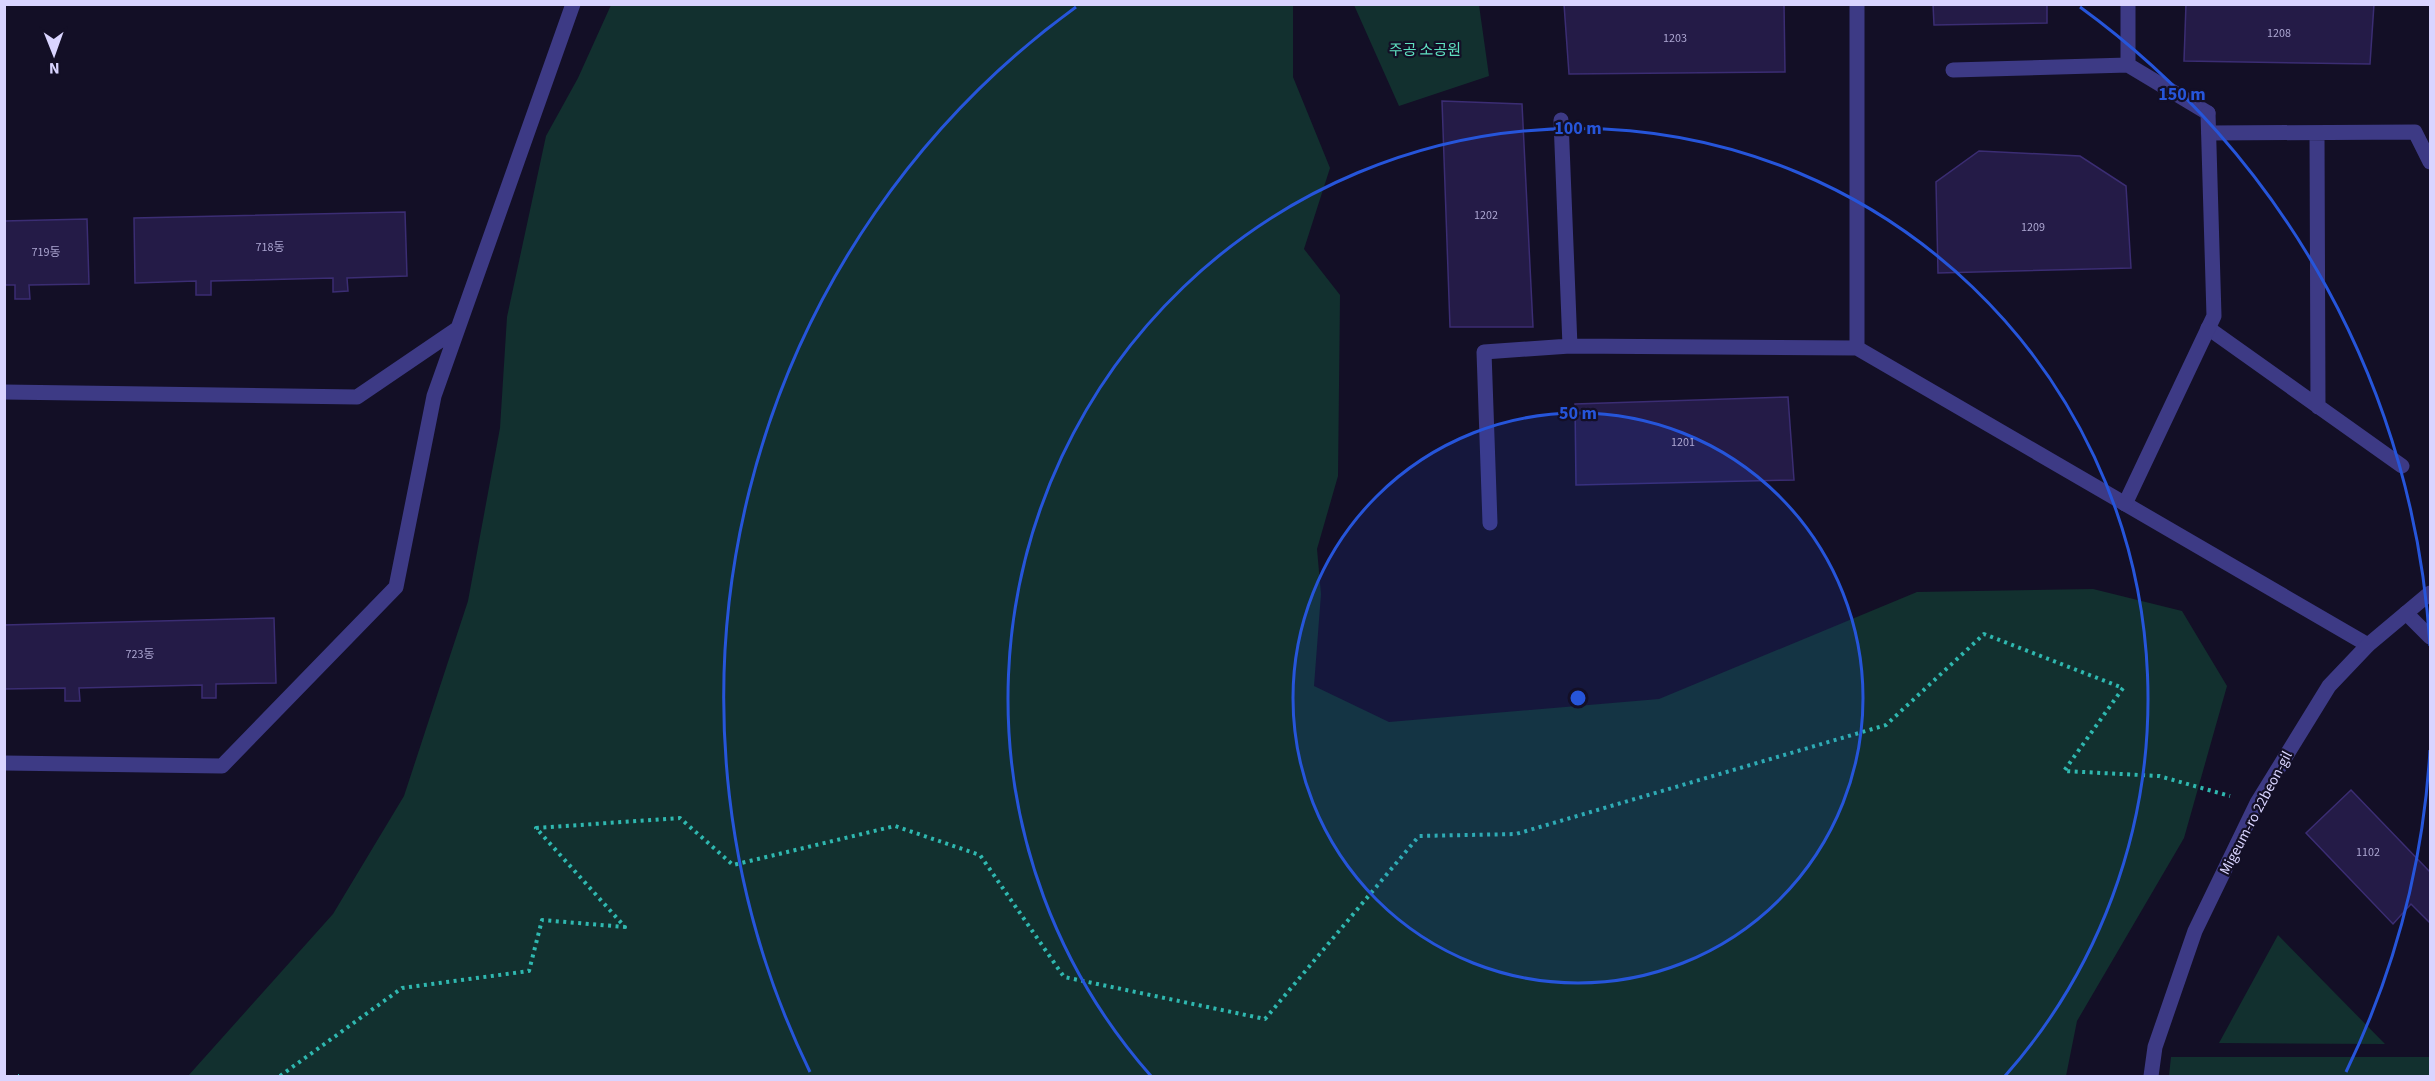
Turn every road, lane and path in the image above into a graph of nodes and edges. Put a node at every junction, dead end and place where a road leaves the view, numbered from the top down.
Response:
1 (573, 4) edge
2 (1857, 4) edge
3 (2128, 4) edge
4 (2128, 65) junction
5 (1953, 70) dead end
6 (1561, 120) dead end
7 (2317, 133) junction
8 (2209, 134) junction
9 (2430, 162) edge
10 (2208, 328) junction
11 (457, 329) junction
12 (1570, 346) junction
13 (1857, 348) junction
14 (4, 392) edge
15 (2318, 406) junction
16 (2402, 466) dead end
17 (2125, 504) junction
18 (1490, 524) dead end
19 (2430, 593) edge
20 (2406, 613) junction
21 (2430, 637) edge
22 (2368, 645) junction
23 (4, 763) edge
24 (2257, 803) junction
25 (280, 1077) edge
26 (2151, 1077) edge

1 - 11 street
2 - 13 street
3 - 4 street
4 - 5 street
4 - 8 street
6 - 12 street
7 - 8 street
7 - 9 street
7 - 15 street
8 - 10 street
10 - 15 street
10 - 17 street
11 - 14 street
11 - 23 street
12 - 13 street
12 - 18 street
13 - 17 street
15 - 16 street
17 - 22 street
19 - 20 street, Migeum-ro 22beon-gil
20 - 21 street
20 - 22 street, Migeum-ro 22beon-gil
22 - 24 street, Migeum-ro 22beon-gil
24 - 25 path
24 - 26 street, Migeum-ro 22beon-gil

